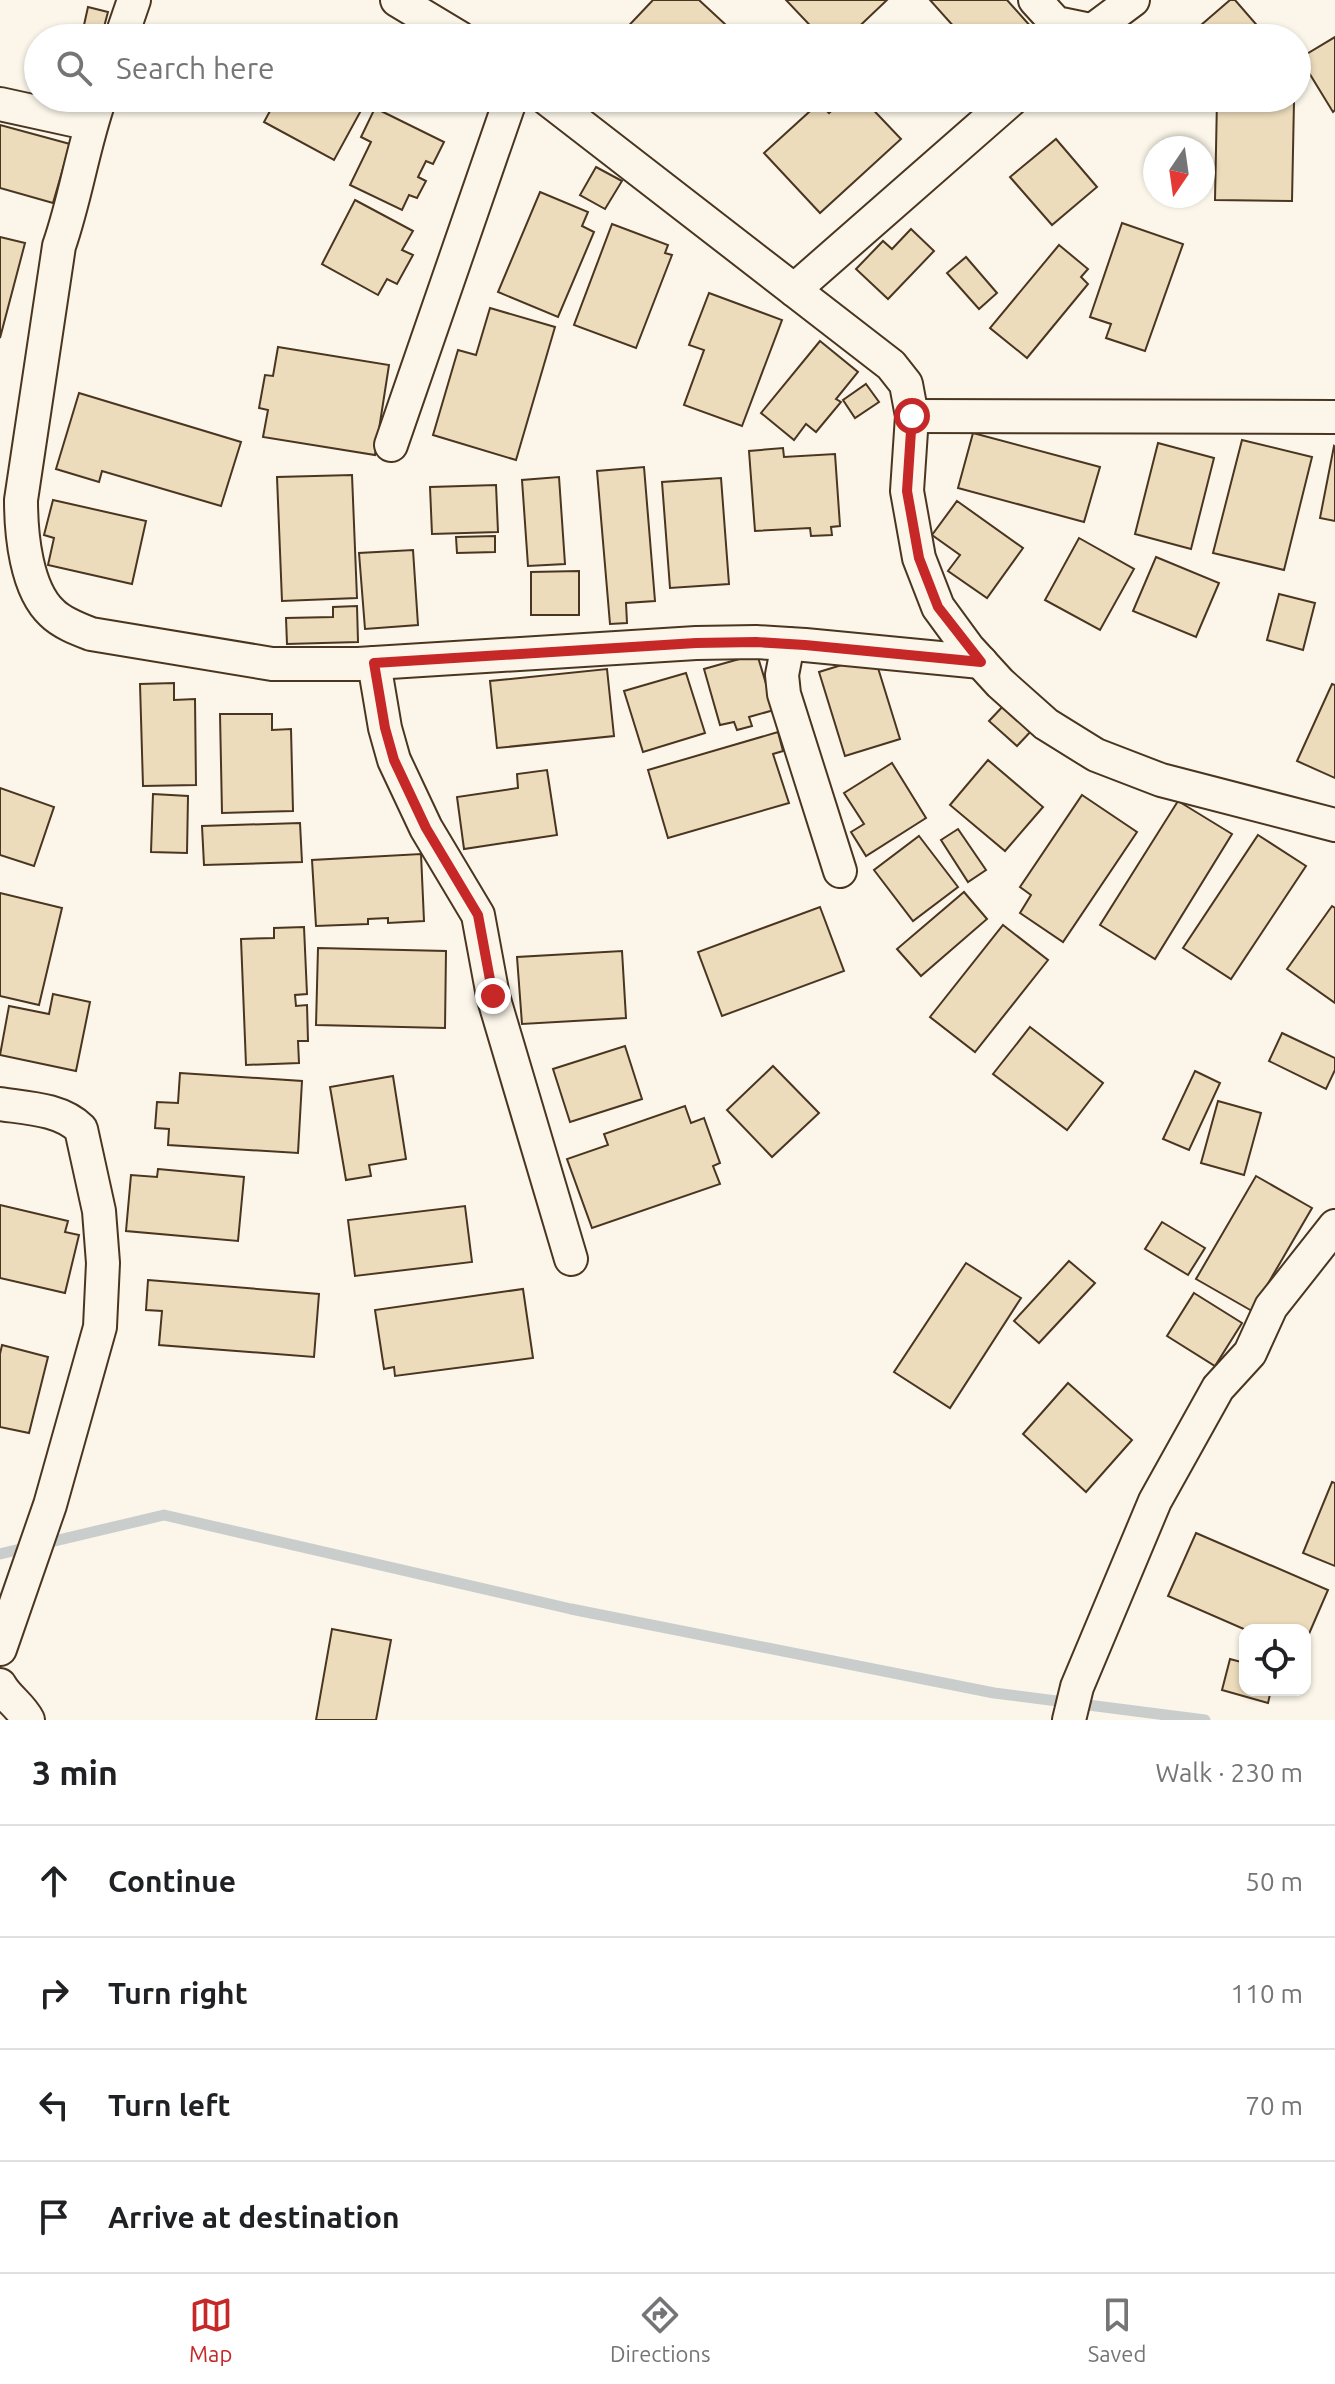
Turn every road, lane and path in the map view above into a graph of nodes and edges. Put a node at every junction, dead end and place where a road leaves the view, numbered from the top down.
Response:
1 (134, 0) edge
2 (397, 0) edge
3 (1035, 0) edge
4 (1133, 0) edge
5 (126, 24) edge
6 (437, 24) edge
7 (1059, 24) edge
8 (1100, 24) edge
9 (0, 104) edge
10 (24, 106) edge
11 (95, 112) edge
12 (506, 112) edge
13 (564, 112) edge
14 (997, 112) edge
15 (794, 290) junction
16 (912, 416) junction
17 (1335, 417) edge
18 (391, 445) dead end
19 (788, 644) junction
20 (981, 662) junction
21 (374, 663) junction
22 (1335, 825) edge
23 (840, 871) dead end
24 (0, 1104) edge
25 (1335, 1226) edge
26 (571, 1259) dead end
27 (0, 1649) edge
28 (0, 1685) edge
29 (28, 1720) edge
30 (1069, 1720) edge

1 - 5 street
2 - 6 street
3 - 7 street
4 - 8 street
9 - 10 street
11 - 21 street
12 - 18 street
13 - 15 street
14 - 15 street
15 - 16 street
16 - 17 street
16 - 20 street
19 - 20 street
19 - 21 street
19 - 23 street
20 - 22 street
21 - 26 street
24 - 27 street
25 - 30 street
28 - 29 street

